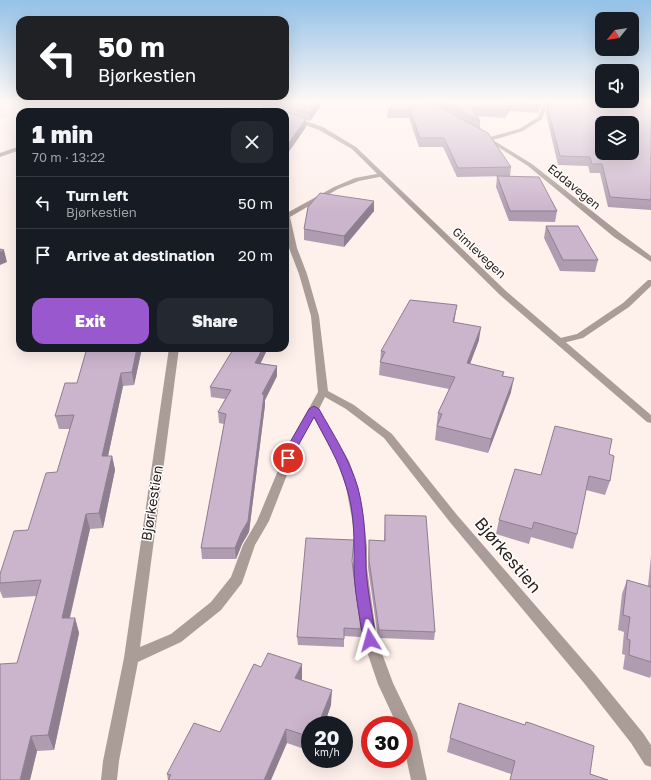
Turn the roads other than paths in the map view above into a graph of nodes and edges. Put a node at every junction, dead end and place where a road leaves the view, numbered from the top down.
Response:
1 (339, 137) edge
2 (487, 137) edge
3 (496, 137) edge
4 (490, 139) junction
5 (16, 150) edge
6 (0, 156) edge
7 (382, 174) junction
8 (289, 213) edge
9 (289, 229) edge
10 (651, 260) edge
11 (651, 282) edge
12 (559, 341) junction
13 (173, 352) edge
14 (323, 392) junction
15 (314, 409) junction
16 (651, 420) edge
17 (131, 658) junction
18 (651, 759) edge
19 (109, 780) edge
20 (418, 780) edge

1 - 7 street, Gimlevegen
2 - 4 street, Eddavegen
3 - 4 street
4 - 10 street, Eddavegen
5 - 6 street
7 - 8 street
7 - 12 street, Gimlevegen
9 - 14 street
11 - 12 street
12 - 16 street, Gimlevegen
13 - 17 street, Bjørkestien
14 - 15 street
14 - 18 street, Bjørkestien
15 - 17 street
15 - 20 street
17 - 19 street, Bjørkestien

